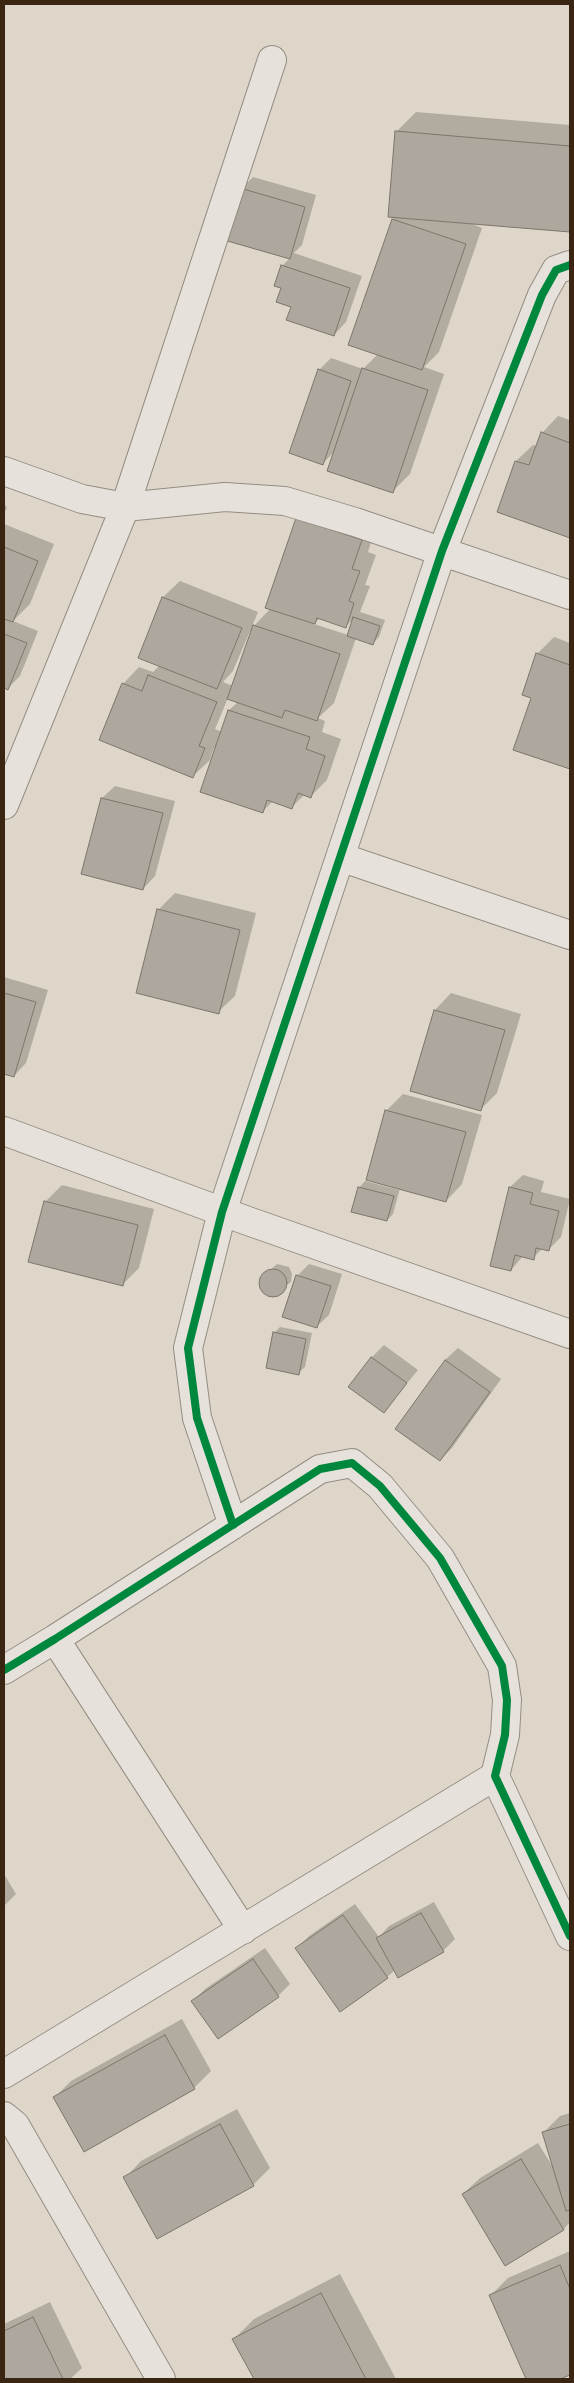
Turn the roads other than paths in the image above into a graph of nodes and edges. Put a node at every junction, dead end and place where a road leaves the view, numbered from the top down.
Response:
1 (272, 60) dead end
2 (570, 265) edge
3 (4, 471) edge
4 (125, 507) junction
5 (442, 551) junction
6 (570, 595) edge
7 (4, 805) edge
8 (340, 857) junction
9 (570, 935) edge
10 (4, 1131) edge
11 (222, 1212) junction
12 (570, 1334) edge
13 (233, 1525) junction
14 (55, 1639) junction
15 (4, 1670) edge
16 (495, 1776) junction
17 (243, 1930) junction
18 (570, 1936) edge
19 (4, 2074) edge
20 (4, 2116) edge
21 (161, 2379) edge

1 - 4 street
2 - 5 street
3 - 4 street
4 - 5 street
4 - 7 street
5 - 6 street
5 - 8 street
8 - 9 street
8 - 11 street
10 - 11 street
11 - 12 street
11 - 13 street
13 - 14 street
13 - 16 street
14 - 15 street
14 - 17 street
16 - 17 street
16 - 18 street
17 - 19 street
20 - 21 street

